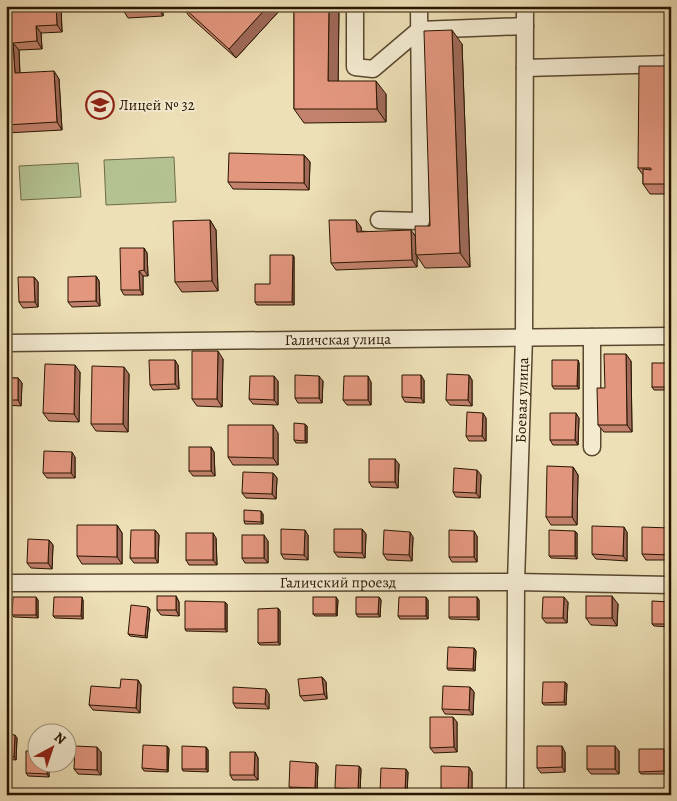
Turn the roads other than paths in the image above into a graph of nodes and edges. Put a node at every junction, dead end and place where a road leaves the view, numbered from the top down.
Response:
1 (355, 6) edge
2 (419, 6) edge
3 (525, 6) edge
4 (525, 26) junction
5 (419, 30) junction
6 (671, 64) edge
7 (525, 68) junction
8 (379, 220) dead end
9 (592, 336) junction
10 (671, 336) edge
11 (524, 337) junction
12 (6, 343) edge
13 (592, 447) dead end
14 (516, 582) junction
15 (6, 583) edge
16 (671, 585) edge
17 (515, 795) edge

1 - 5 street
2 - 5 street
3 - 4 street, Боевая улица
4 - 5 street
4 - 7 street, Боевая улица
5 - 8 street
6 - 7 street
7 - 11 street, Боевая улица
9 - 10 street, Галичская улица
9 - 11 street, Галичская улица
9 - 13 street
11 - 12 street, Галичская улица
11 - 14 street, Боевая улица
14 - 15 street, Галичский проезд
14 - 16 street, Галичский проезд
14 - 17 street, Боевая улица

